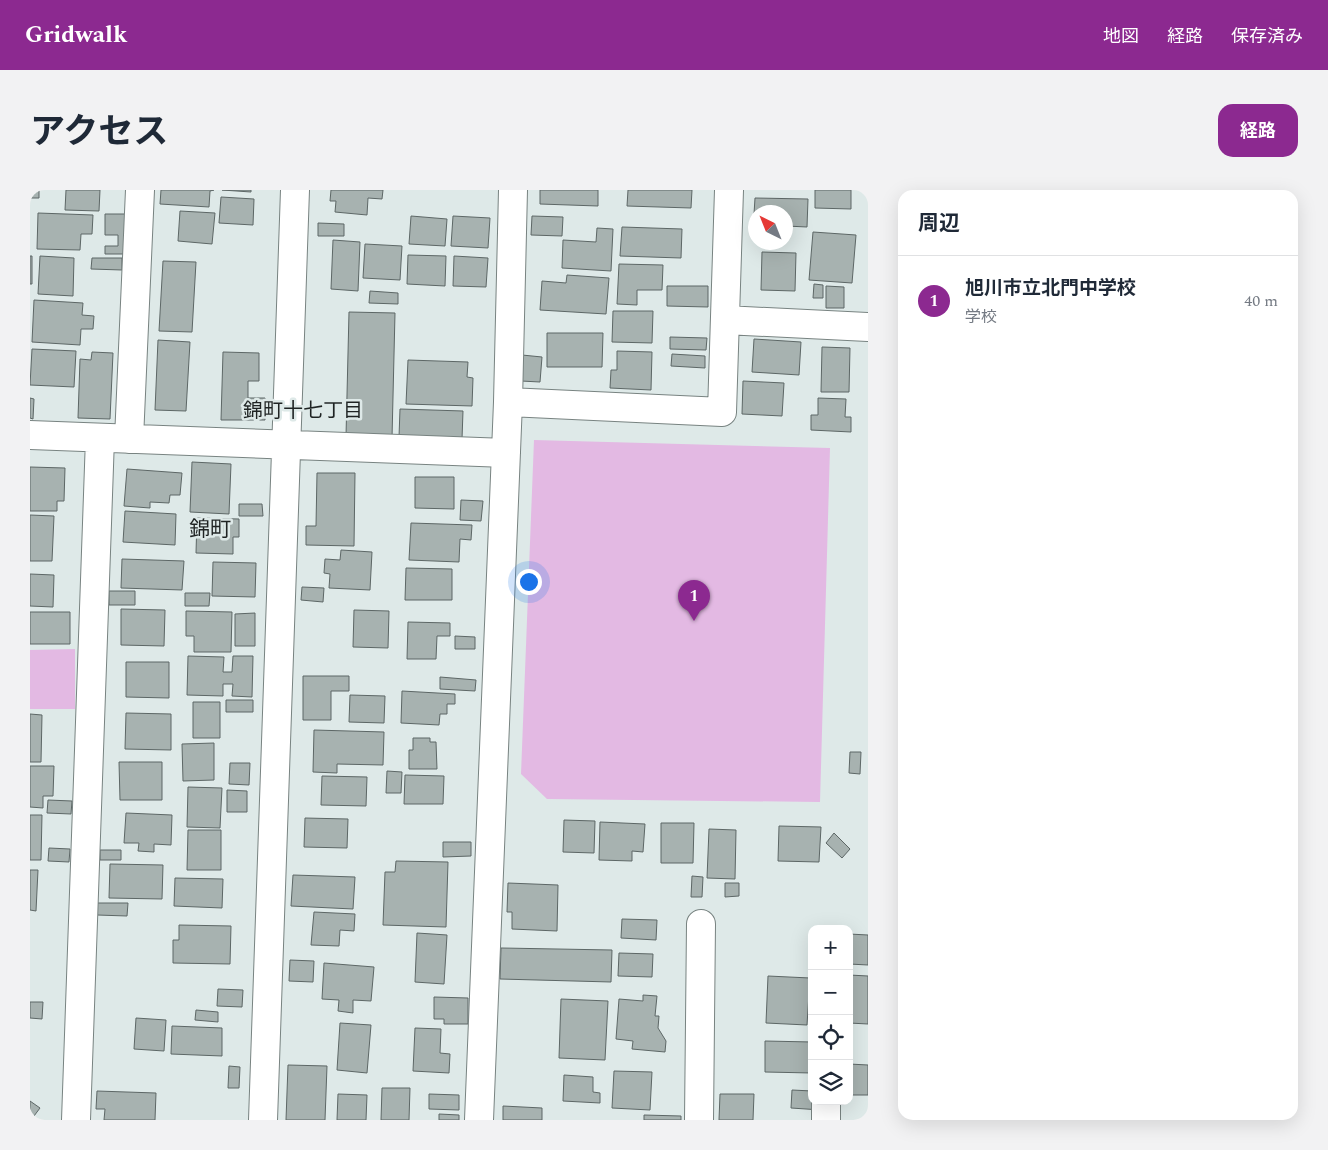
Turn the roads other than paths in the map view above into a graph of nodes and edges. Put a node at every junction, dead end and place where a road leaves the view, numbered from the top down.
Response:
1 (140, 190) edge
2 (295, 190) edge
3 (514, 190) edge
4 (729, 190) edge
5 (725, 320) junction
6 (868, 327) edge
7 (508, 402) junction
8 (30, 435) edge
9 (100, 438) junction
10 (129, 439) junction
11 (285, 446) junction
12 (506, 453) junction
13 (701, 924) dead end
14 (826, 1105) edge
15 (76, 1120) edge
16 (263, 1120) edge
17 (479, 1120) edge
18 (698, 1120) edge
19 (826, 1120) edge

1 - 10 street
2 - 11 street
3 - 7 street
4 - 5 street
5 - 6 street
5 - 7 street
7 - 12 street
8 - 9 street
9 - 10 street
9 - 15 street
10 - 11 street
11 - 12 street
11 - 16 street
12 - 17 street
13 - 18 street
14 - 19 street

